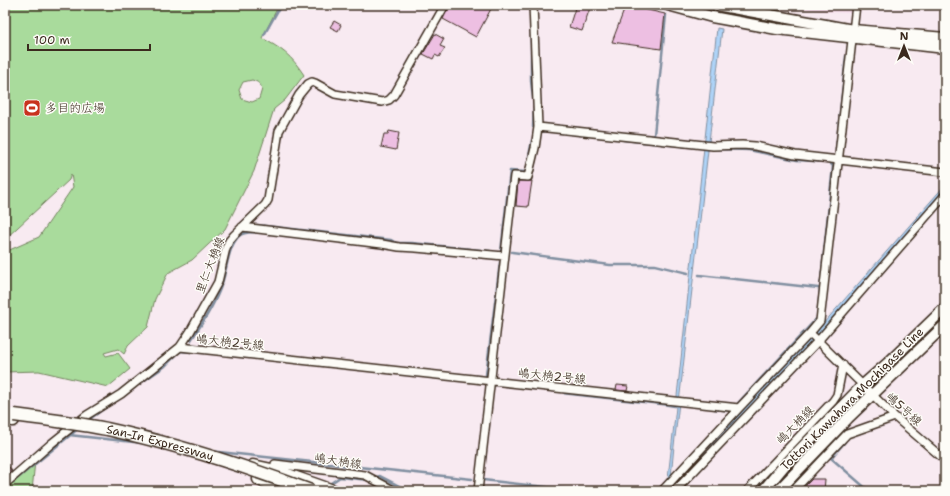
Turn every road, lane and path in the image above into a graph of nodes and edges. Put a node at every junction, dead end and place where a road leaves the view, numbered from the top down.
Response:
1 (445, 5) edge
2 (533, 5) edge
3 (668, 5) edge
4 (716, 5) edge
5 (856, 5) edge
6 (853, 34) junction
7 (945, 38) edge
8 (945, 48) edge
9 (538, 127) junction
10 (838, 160) junction
11 (945, 172) edge
12 (945, 195) edge
13 (242, 227) junction
14 (504, 256) junction
15 (945, 308) edge
16 (945, 325) edge
17 (810, 333) junction
18 (818, 341) junction
19 (180, 347) junction
20 (843, 365) junction
21 (491, 381) junction
22 (868, 390) junction
23 (739, 408) junction
24 (9, 417) edge
25 (895, 417) junction
26 (945, 460) edge
27 (222, 461) junction
28 (274, 464) dead end
29 (259, 479) junction
30 (5, 484) edge
31 (287, 491) edge
32 (295, 491) edge
33 (311, 491) edge
34 (333, 491) edge
35 (395, 491) edge
36 (478, 491) edge
37 (662, 491) edge
38 (675, 491) edge
39 (746, 491) edge
40 (763, 491) edge
41 (778, 491) edge
42 (793, 491) edge

1 - 13 street, 里仁大桷線
2 - 9 street
3 - 6 main road
4 - 6 main road
5 - 6 street
6 - 7 main road
6 - 8 main road
6 - 10 street
9 - 10 street
9 - 14 street
10 - 11 street
10 - 17 street
12 - 18 street
13 - 14 street
13 - 19 street, 里仁大桷線
14 - 21 street
15 - 22 main road, Tottori Kawahara Mochigase Line
16 - 22 main road, Tottori Kawahara Mochigase Line
17 - 18 street
17 - 23 street
18 - 20 street
18 - 38 street
19 - 21 street, 嶋大桷2号線
19 - 30 street, 里仁大桷線
20 - 22 street
20 - 39 street, 嶋大桷線
21 - 23 street, 嶋大桷2号線
21 - 36 street
22 - 25 street, 嶋5号線
22 - 40 main road, Tottori Kawahara Mochigase Line
22 - 41 main road, Tottori Kawahara Mochigase Line
23 - 37 street
24 - 27 highway, San-In Expressway, bridge
24 - 29 highway, San-In Expressway
25 - 26 street, 嶋5号線
25 - 42 street
27 - 33 highway, San-In Expressway, bridge
27 - 34 highway, bridge
28 - 35 street, 嶋大桷線
29 - 31 highway
29 - 32 highway, San-In Expressway

